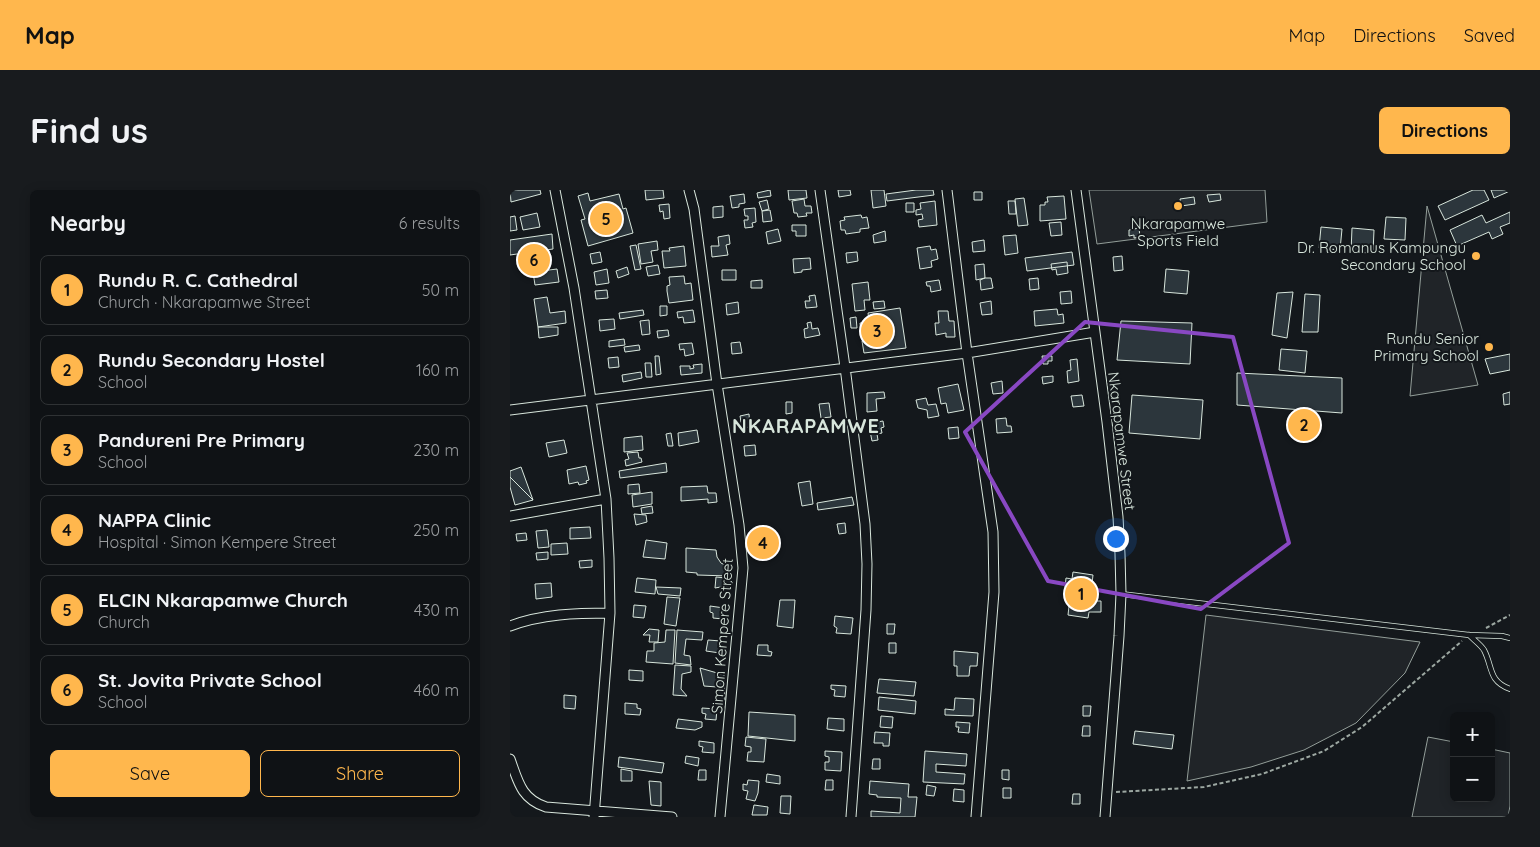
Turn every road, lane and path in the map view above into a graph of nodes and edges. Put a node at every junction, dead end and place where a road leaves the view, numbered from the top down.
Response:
1 (555, 190) edge
2 (689, 190) edge
3 (820, 190) edge
4 (947, 190) edge
5 (1076, 190) edge
6 (1095, 332) junction
7 (967, 352) junction
8 (845, 367) junction
9 (717, 384) junction
10 (590, 400) junction
11 (510, 410) edge
12 (606, 499) junction
13 (510, 516) edge
14 (1121, 594) junction
15 (610, 613) junction
16 (1510, 615) edge
17 (510, 626) edge
18 (1484, 629) dead end
19 (1469, 635) junction
20 (1510, 638) edge
21 (1510, 689) edge
22 (510, 759) edge
23 (1107, 793) junction
24 (595, 814) edge
25 (672, 817) edge
26 (720, 817) edge
27 (851, 817) edge
28 (976, 817) edge
29 (1105, 817) edge

1 - 10 street
2 - 9 street, Simon Kempere Street
3 - 8 street
4 - 7 street
5 - 6 street, Nkarapamwe Street
6 - 7 street
6 - 14 street, Nkarapamwe Street
7 - 8 street
7 - 28 street
8 - 9 street
8 - 27 street
9 - 10 street
9 - 26 street, Simon Kempere Street
10 - 11 street
10 - 12 street
12 - 13 street
12 - 15 street
14 - 19 lane
14 - 23 street, Nkarapamwe Street
15 - 17 street
15 - 24 street
16 - 18 path
19 - 20 lane
19 - 21 lane
19 - 23 path
22 - 24 street
23 - 29 street, Nkarapamwe Street
24 - 25 street

